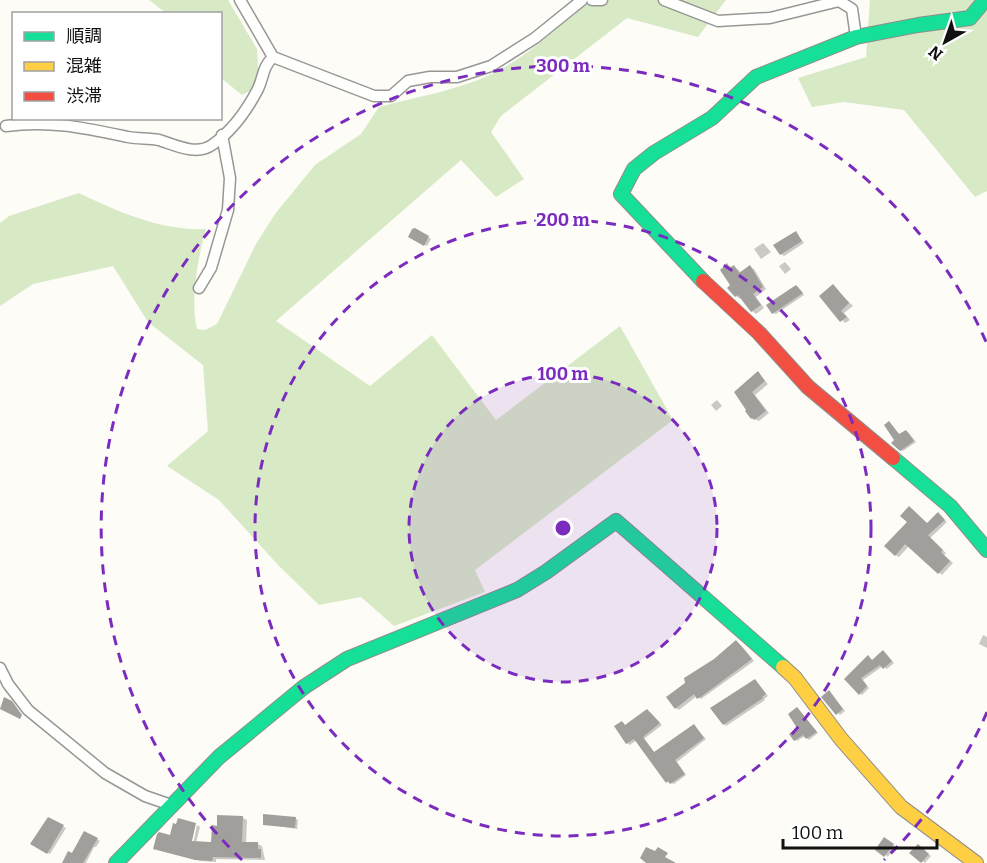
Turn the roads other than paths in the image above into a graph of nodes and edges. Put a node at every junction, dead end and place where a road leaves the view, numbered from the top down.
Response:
1 (240, 0) edge
2 (582, 0) edge
3 (592, 0) edge
4 (602, 0) edge
5 (664, 0) edge
6 (985, 0) edge
7 (856, 37) junction
8 (273, 57) junction
9 (6, 126) dead end
10 (222, 135) junction
11 (200, 288) dead end
12 (987, 550) edge
13 (0, 668) edge
14 (171, 805) junction
15 (116, 863) edge
16 (976, 863) edge

1 - 8 street
2 - 8 street
3 - 4 street
5 - 7 street
6 - 7 street
7 - 12 street
8 - 10 street
9 - 10 street
10 - 11 street
13 - 14 street
14 - 15 street
14 - 16 street

